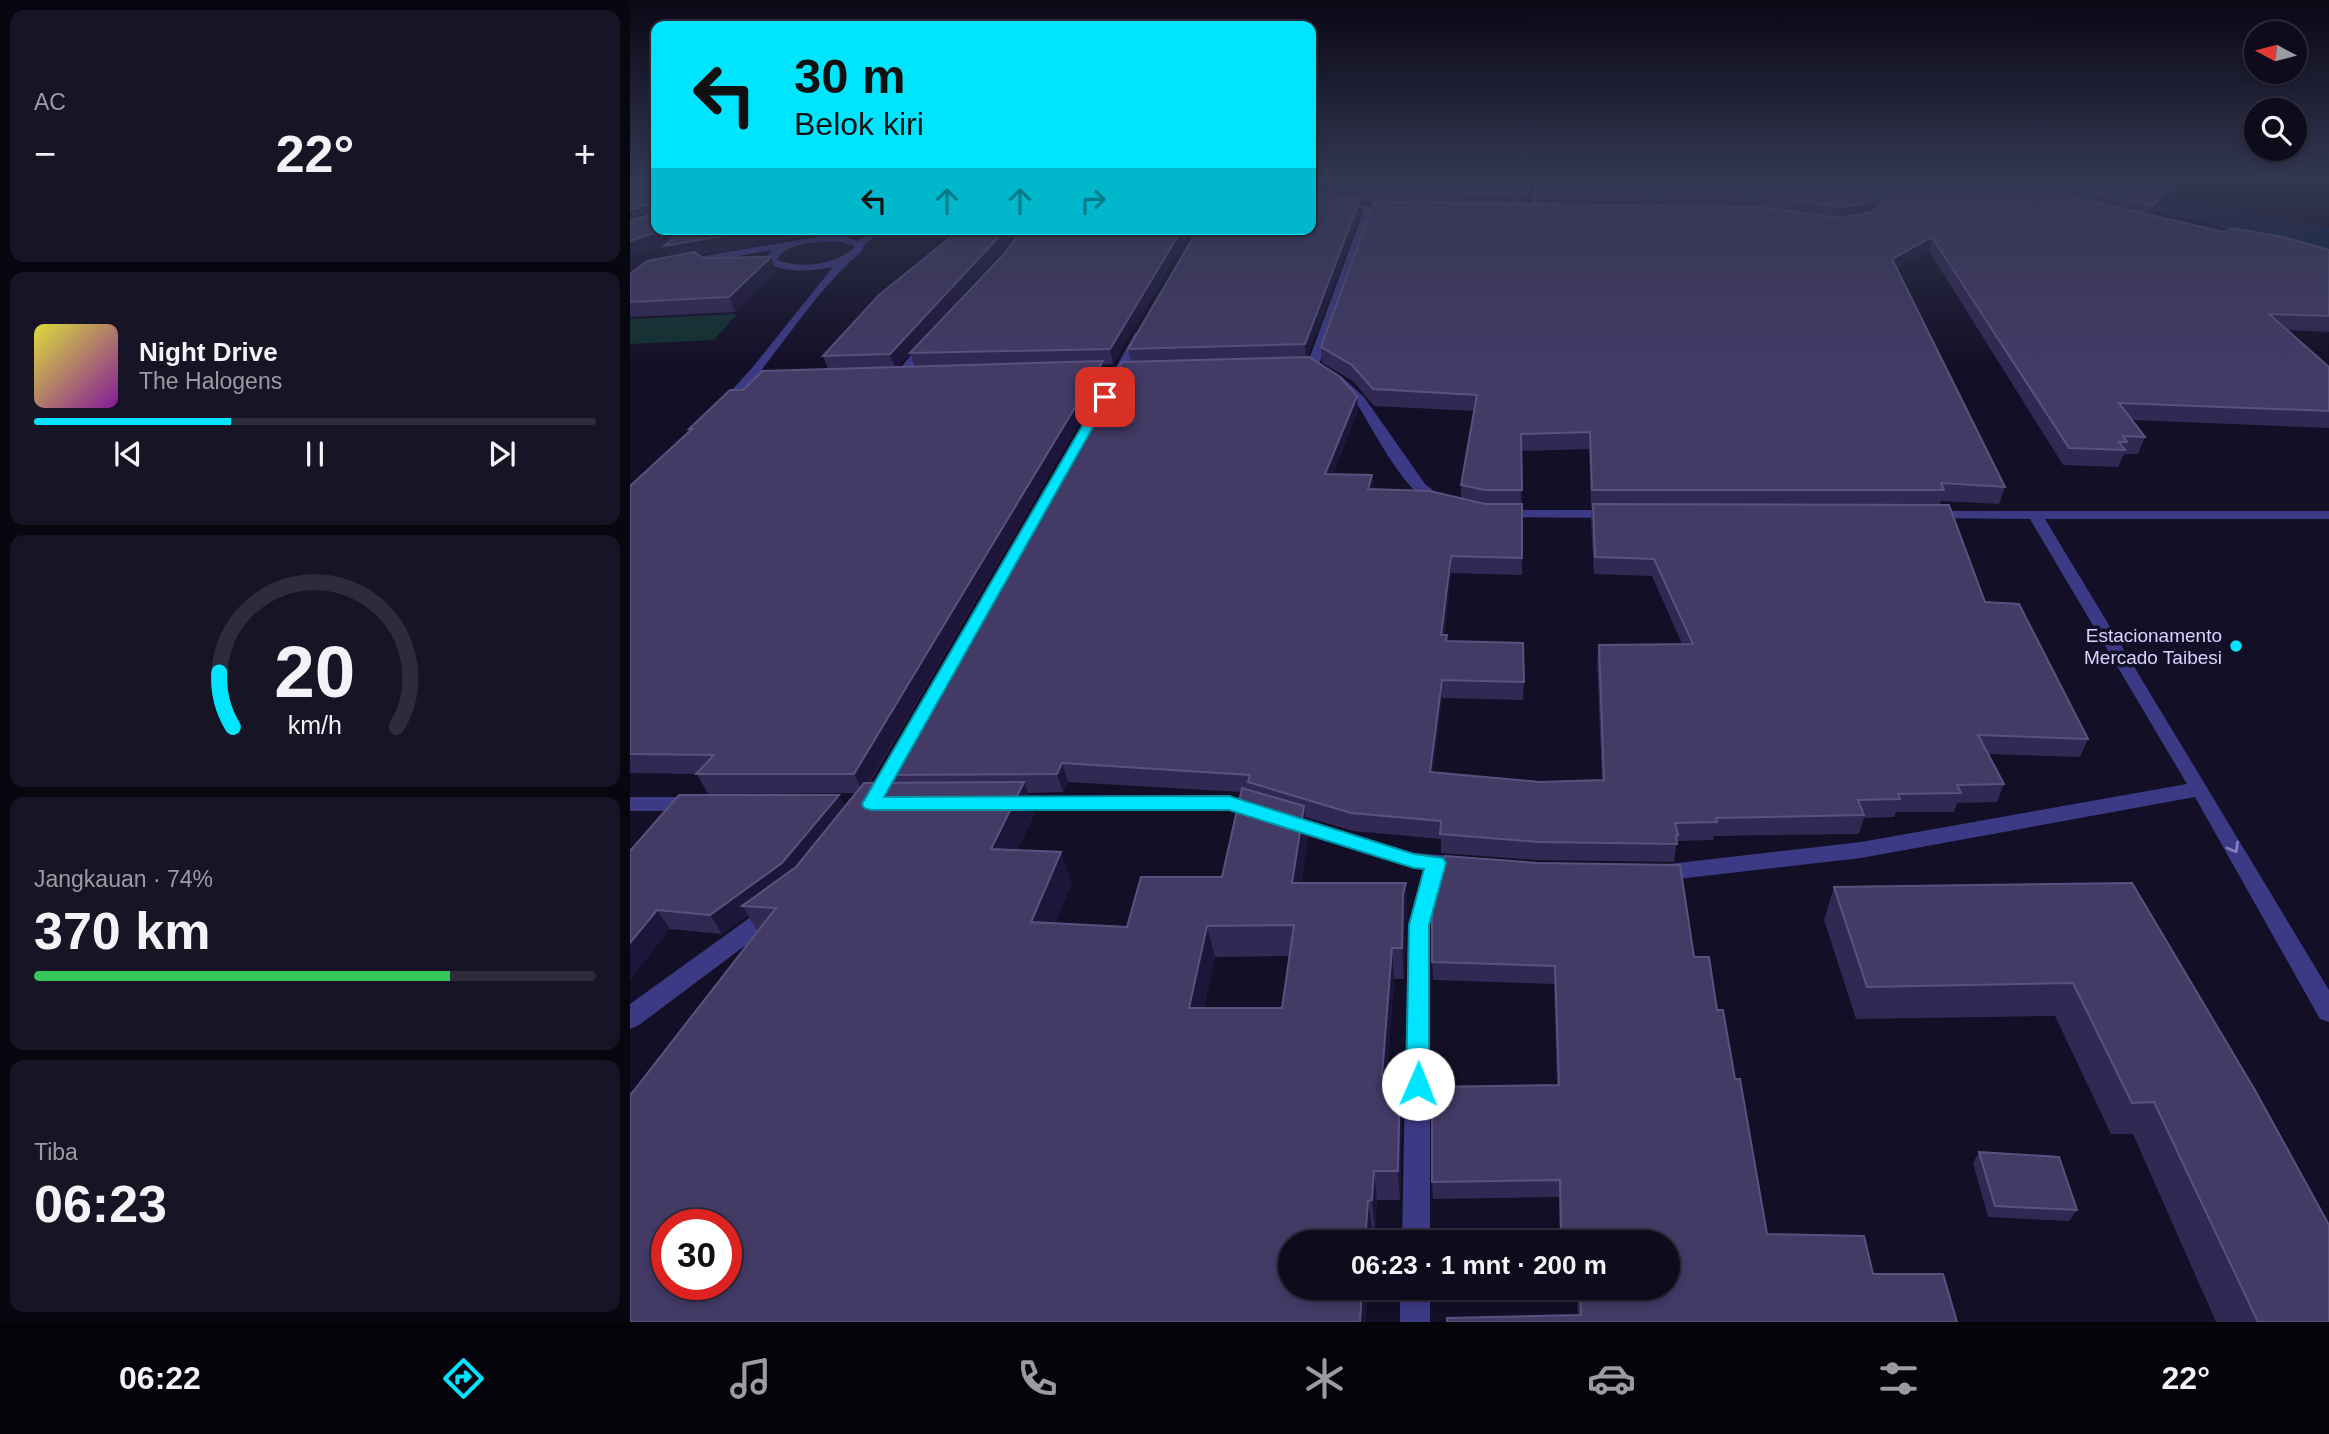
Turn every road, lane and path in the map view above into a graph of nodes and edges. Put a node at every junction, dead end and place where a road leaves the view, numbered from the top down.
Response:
1 (808, 242) edge
2 (851, 242) edge
3 (862, 242) edge
4 (1362, 242) edge
5 (798, 243) junction
6 (859, 244) junction
7 (846, 258) junction
8 (732, 266) edge
9 (755, 266) edge
10 (785, 266) junction
11 (817, 289) junction
12 (1146, 325) edge
13 (936, 332) edge
14 (1146, 372) edge
15 (1064, 373) edge
16 (1118, 373) junction
17 (901, 375) edge
18 (1105, 397) edge
19 (713, 418) edge
20 (1460, 507) edge
21 (1485, 514) edge
22 (1636, 514) edge
23 (1911, 515) edge
24 (2035, 515) junction
25 (2329, 515) edge
26 (2200, 789) junction
27 (630, 804) edge
28 (710, 804) edge
29 (981, 804) edge
30 (1436, 863) junction
31 (1486, 867) edge
32 (1633, 872) edge
33 (793, 898) edge
34 (2329, 1012) edge
35 (630, 1018) edge
36 (1416, 1230) edge
37 (1415, 1300) edge
38 (1415, 1322) edge

1 - 5 street
2 - 6 street
3 - 6 street
4 - 20 street
5 - 8 street
5 - 10 street
6 - 7 street
7 - 10 street
7 - 11 street
9 - 10 street
10 - 11 street
11 - 19 street
12 - 16 street
13 - 17 street
14 - 16 street
15 - 16 street
16 - 18 street
21 - 22 street
23 - 24 street
24 - 25 street
24 - 26 street
26 - 32 street
26 -> 34 street
27 - 28 street
29 - 30 street
30 - 31 street
30 - 36 street
33 - 35 street
37 - 38 street

